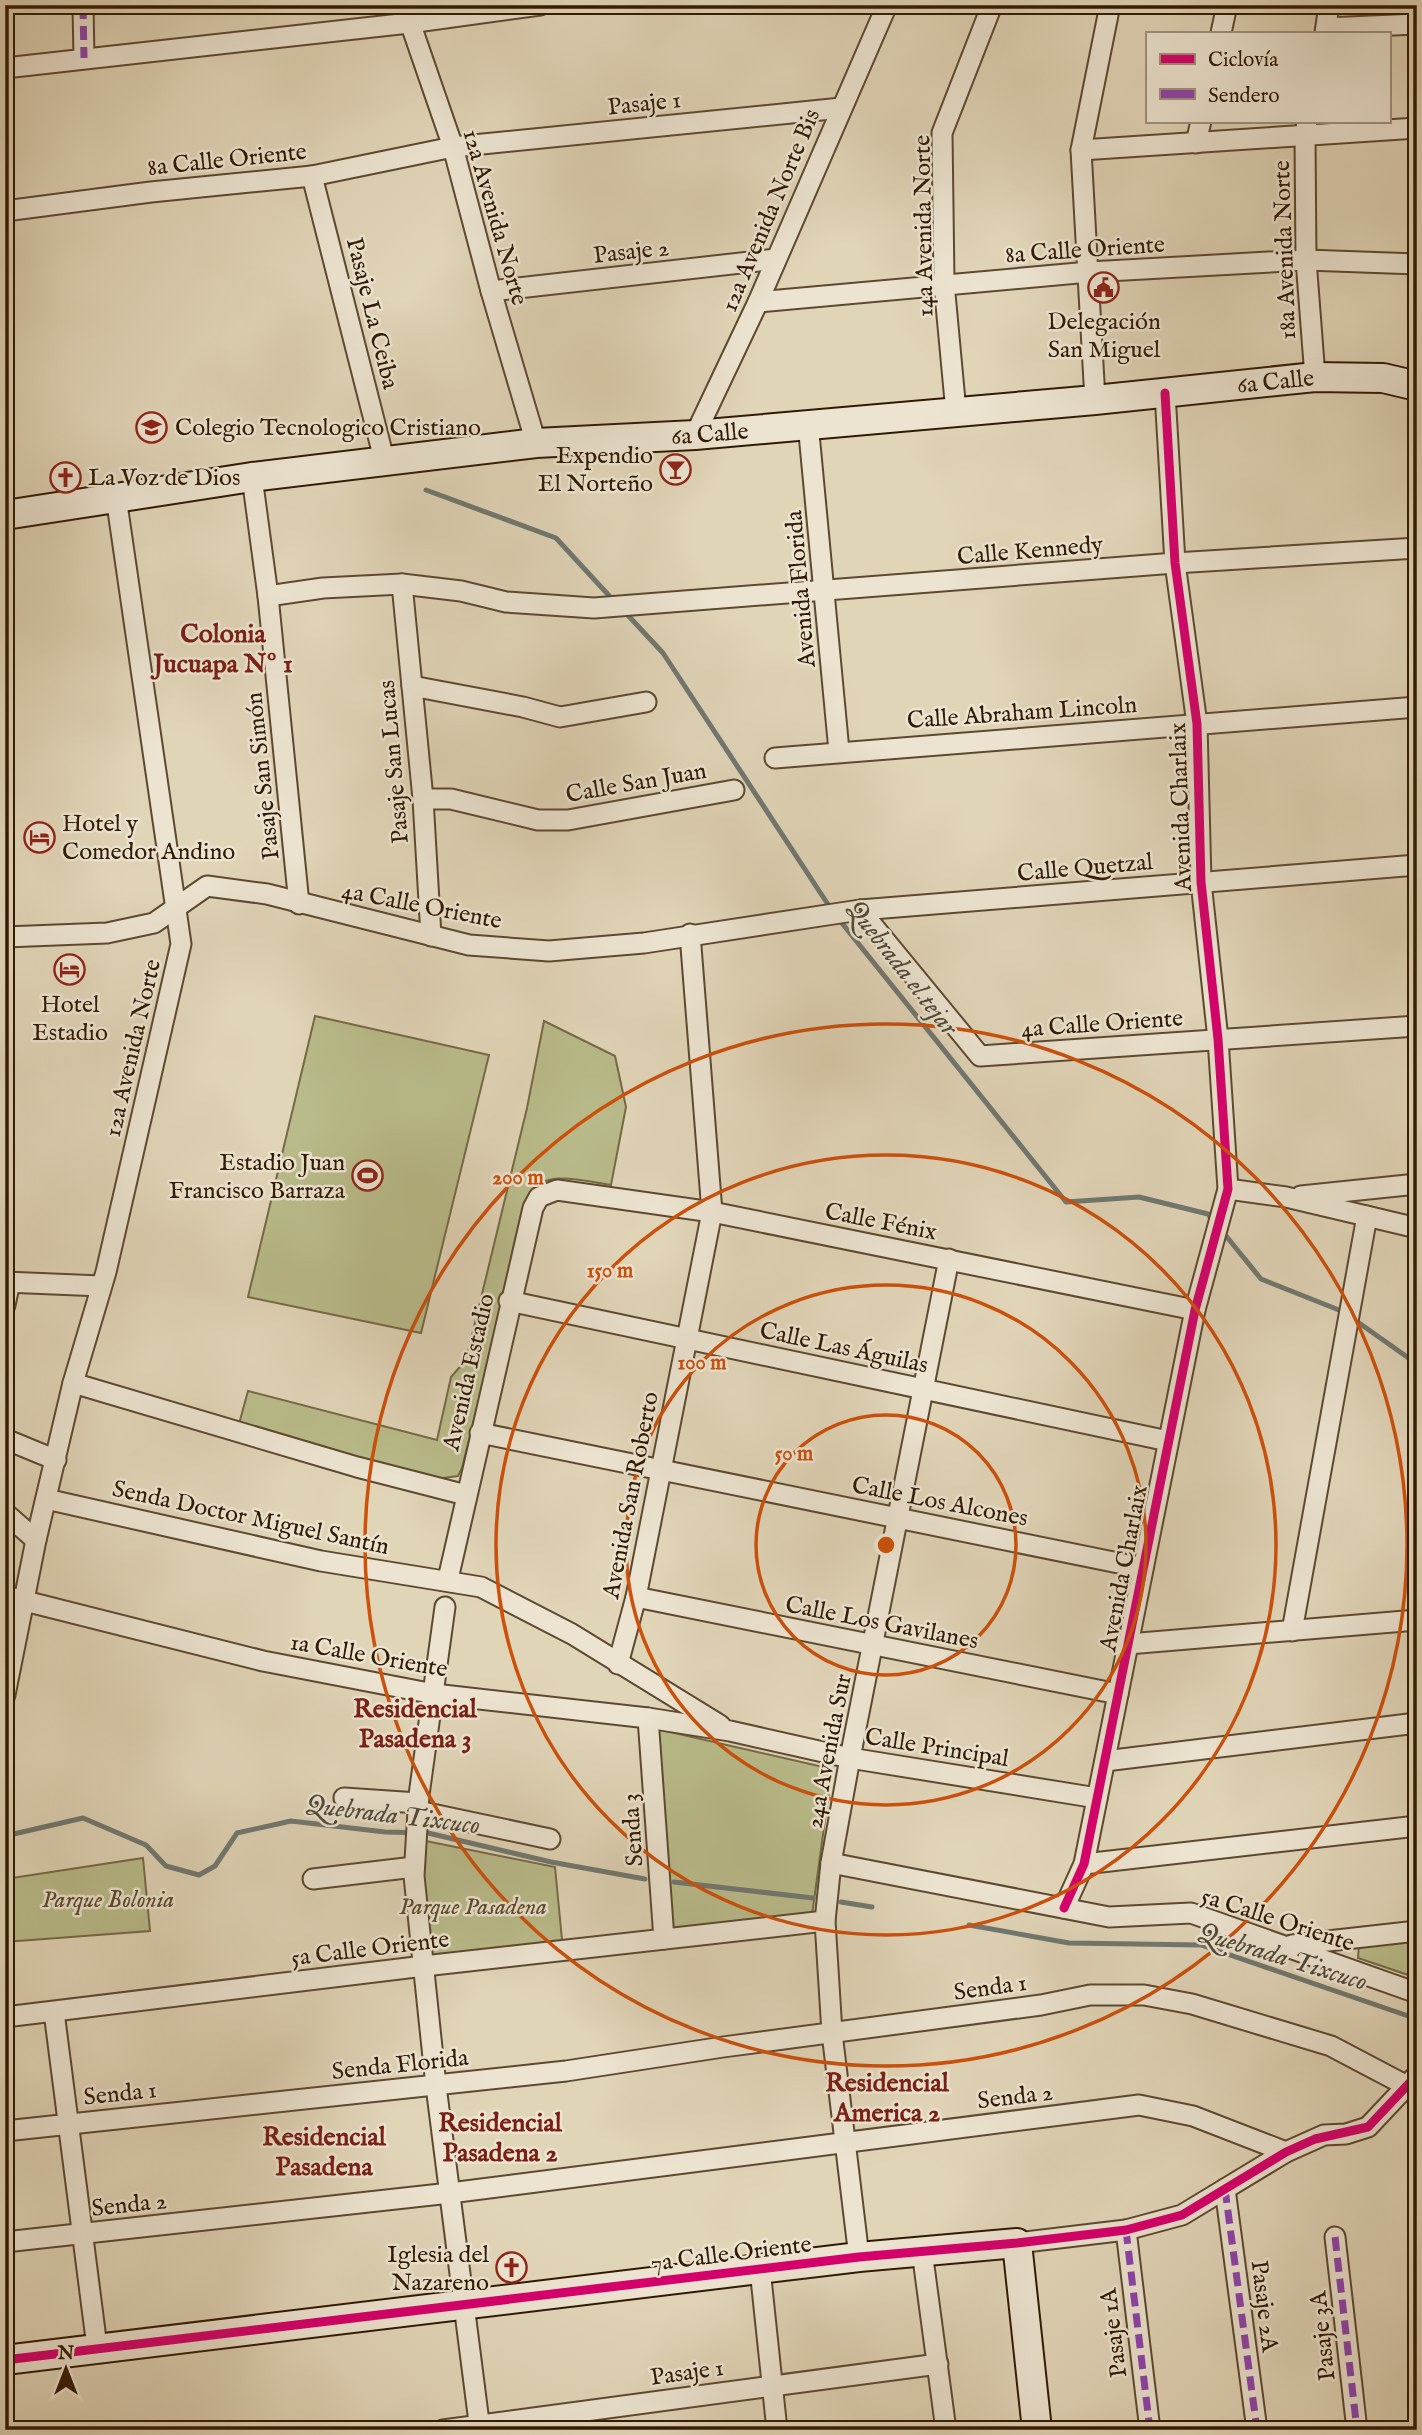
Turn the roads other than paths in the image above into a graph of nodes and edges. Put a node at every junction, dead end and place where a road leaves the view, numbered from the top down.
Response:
1 (83, 5) edge
2 (540, 5) edge
3 (887, 5) edge
4 (992, 5) edge
5 (1110, 5) edge
6 (1227, 5) edge
7 (1329, 5) edge
8 (407, 14) edge
9 (1417, 24) edge
10 (1325, 30) edge
11 (1220, 32) edge
12 (84, 58) junction
13 (5, 68) edge
14 (841, 108) junction
15 (1201, 122) edge
16 (1306, 128) edge
17 (1417, 128) edge
18 (1196, 143) junction
19 (453, 147) junction
20 (1081, 150) junction
21 (312, 176) junction
22 (5, 211) edge
23 (776, 259) junction
24 (1306, 260) junction
25 (1417, 264) edge
26 (1090, 272) junction
27 (944, 283) junction
28 (491, 291) junction
29 (758, 302) junction
30 (1315, 377) junction
31 (1417, 386) edge
32 (1165, 393) junction
33 (1095, 400) junction
34 (956, 412) junction
35 (808, 423) junction
36 (695, 435) junction
37 (536, 443) junction
38 (386, 463) junction
39 (252, 477) junction
40 (116, 496) junction
41 (5, 515) edge
42 (1417, 548) edge
43 (1175, 563) junction
44 (401, 584) junction
45 (827, 592) junction
46 (268, 596) junction
47 (412, 686) junction
48 (646, 702) dead end
49 (1417, 707) edge
50 (1197, 724) junction
51 (839, 751) junction
52 (775, 758) dead end
53 (734, 790) dead end
54 (423, 799) junction
55 (1417, 865) edge
56 (1201, 882) junction
57 (299, 904) junction
58 (175, 909) junction
59 (843, 912) junction
60 (690, 934) junction
61 (431, 936) junction
62 (5, 937) edge
63 (1417, 1026) edge
64 (1218, 1039) junction
65 (1417, 1184) edge
66 (1228, 1189) junction
67 (557, 1190) joint
68 (1286, 1197) junction
69 (712, 1212) junction
70 (1367, 1216) junction
71 (1417, 1228) edge
72 (948, 1259) junction
73 (8, 1282) edge
74 (101, 1286) junction
75 (509, 1301) junction
76 (5, 1305) edge
77 (1195, 1310) junction
78 (687, 1338) junction
79 (73, 1383) junction
80 (923, 1389) junction
81 (480, 1433) junction
82 (5, 1439) edge
83 (1168, 1441) junction
84 (56, 1460) junction
85 (659, 1469) junction
86 (466, 1495) junction
87 (46, 1499) junction
88 (5, 1513) edge
89 (898, 1518) junction
90 (36, 1540) junction
91 (1143, 1567) junction
92 (448, 1579) junction
93 (636, 1597) junction
94 (14, 1599) edge
95 (445, 1607) dead end
96 (1417, 1620) edge
97 (1292, 1631) junction
98 (1128, 1644) junction
99 (873, 1646) junction
100 (618, 1664) junction
101 (435, 1694) junction
102 (1118, 1694) junction
103 (5, 1695) edge
104 (648, 1718) junction
105 (1417, 1723) edge
106 (730, 1731) junction
107 (850, 1758) junction
108 (1105, 1761) junction
109 (344, 1798) dead end
110 (1097, 1798) junction
111 (418, 1811) junction
112 (1417, 1826) edge
113 (550, 1839) dead end
114 (831, 1863) junction
115 (1084, 1864) junction
116 (414, 1867) junction
117 (313, 1879) dead end
118 (1063, 1908) junction
119 (825, 1922) junction
120 (1417, 1931) edge
121 (664, 1939) junction
122 (1288, 1946) junction
123 (424, 1966) junction
124 (1417, 1993) edge
125 (54, 2012) junction
126 (5, 2017) edge
127 (832, 2033) junction
128 (566, 2071) joint
129 (1412, 2080) edge
130 (436, 2086) junction
131 (239, 2105) joint
132 (69, 2124) junction
133 (5, 2131) edge
134 (846, 2143) junction
135 (1286, 2152) junction
136 (1225, 2189) junction
137 (450, 2193) junction
138 (1126, 2230) junction
139 (83, 2234) junction
140 (1335, 2237) dead end
141 (5, 2242) edge
142 (1017, 2244) junction
143 (922, 2252) junction
144 (859, 2257) junction
145 (760, 2269) junction
146 (464, 2305) junction
147 (97, 2347) junction
148 (5, 2360) edge
149 (938, 2364) junction
150 (772, 2385) junction
151 (480, 2427) edge
152 (443, 2430) edge
153 (777, 2430) edge
154 (946, 2430) edge
155 (1037, 2430) edge
156 (1150, 2430) edge
157 (1257, 2430) edge
158 (1357, 2430) edge

1 - 12 street
2 - 8 street
3 - 14 street, 12a Avenida Norte Bis
4 - 27 street, 14a Avenida Norte
5 - 20 street
6 - 11 street
7 - 10 street
8 - 12 street
8 - 19 street, 12a Avenida Norte
9 - 10 street
12 - 13 street
14 - 19 street, Pasaje 1
14 - 23 street, 12a Avenida Norte Bis
15 - 18 street
16 - 17 street
16 - 18 street
16 - 24 street, 18a Avenida Norte
18 - 20 street
19 - 21 street, 8a Calle Oriente
19 - 28 street, 12a Avenida Norte
20 - 26 street
21 - 22 street, 8a Calle Oriente
21 - 38 street, Pasaje La Ceiba
23 - 28 street, Pasaje 2
23 - 29 street, 12a Avenida Norte Bis
24 - 25 street, 8a Calle Oriente
24 - 26 street, 8a Calle Oriente
24 - 30 street, 18a Avenida Norte
26 - 27 street, 8a Calle Oriente
26 - 33 street
27 - 29 street, 8a Calle Oriente
27 - 34 street, 14a Avenida Norte
28 - 37 street, 12a Avenida Norte
29 - 36 street, 12a Avenida Norte Bis
30 - 31 street, 6a Calle
30 - 32 street, 6a Calle
32 - 33 street, 6a Calle
32 - 43 street, Avenida Charlaix
33 - 34 street, 6a Calle
34 - 35 street, 6a Calle
35 - 36 street, 6a Calle
35 - 45 street, Avenida Florida
36 - 37 street, 6a Calle
37 - 38 street, 6a Calle
38 - 39 street, 6a Calle
39 - 40 street, 6a Calle
39 - 46 street, Pasaje San Simón
40 - 41 street, 6a Calle
40 - 58 street, 12a Avenida Norte
42 - 43 street, Calle Kennedy
43 - 45 street, Calle Kennedy
43 - 50 street, Avenida Charlaix
44 - 45 street, Calle Kennedy
44 - 46 street
44 - 47 street, Pasaje San Lucas
45 - 51 street, Avenida Florida
46 - 57 street, Pasaje San Simón
47 - 48 street
47 - 54 street, Pasaje San Lucas
49 - 50 street, Calle Abraham Lincoln
50 - 51 street, Calle Abraham Lincoln
50 - 56 street, Avenida Charlaix
51 - 52 street, Calle Abraham Lincoln
53 - 54 street, Calle San Juan
54 - 61 street, Pasaje San Lucas
55 - 56 street, Calle Quetzal
56 - 59 street, Calle Quetzal
56 - 64 street, Avenida Charlaix
57 - 58 street, 4a Calle Oriente
57 - 61 street, 4a Calle Oriente
58 - 62 street, 4a Calle Oriente
58 - 74 street, 12a Avenida Norte
59 - 60 street, 4a Calle Oriente
59 - 64 street, 4a Calle Oriente
60 - 61 street, 4a Calle Oriente
60 - 69 street, Avenida San Roberto
63 - 64 street, 4a Calle Oriente
64 - 66 street, Avenida Charlaix
65 - 68 street
66 - 68 street
66 - 77 street, Avenida Charlaix
67 - 69 street, Calle Fénix
67 - 75 street, Avenida Estadio
68 - 70 street
69 - 72 street, Calle Fénix
69 - 78 street, Avenida San Roberto
70 - 71 street
70 - 97 street
72 - 77 street, Calle Fénix
72 - 80 street, 24a Avenida Sur
73 - 74 street
73 - 76 street
74 - 79 street, 12a Avenida Norte
75 - 78 street, Calle Las Águilas
75 - 81 street, Avenida Estadio
77 - 83 street, Avenida Charlaix
78 - 80 street, Calle Las Águilas
78 - 85 street, Avenida San Roberto
79 - 84 street, 12a Avenida Norte
79 - 86 street
80 - 83 street, Calle Las Águilas
80 - 89 street, 24a Avenida Sur
81 - 85 street, Calle Los Alcones
81 - 86 street, Avenida Estadio
82 - 84 street
83 - 91 street, Avenida Charlaix
84 - 87 street, 12a Avenida Norte
85 - 89 street, Calle Los Alcones
85 - 93 street, Avenida San Roberto
86 - 92 street, Avenida Estadio
87 - 90 street, 12a Avenida Norte
87 - 92 street, Senda Doctor Miguel Santín
88 - 90 street
89 - 91 street, Calle Los Alcones
89 - 99 street, 24a Avenida Sur
90 - 94 street, 12a Avenida Norte
91 - 98 street, Avenida Charlaix
92 - 100 street, Senda Doctor Miguel Santín
93 - 99 street, Calle Los Gavilanes
93 - 100 street, Avenida San Roberto
94 - 101 street, 1a Calle Oriente
94 - 103 street, 12a Avenida Norte
95 - 101 street
96 - 97 street
97 - 98 street
98 - 102 street, Avenida Charlaix
99 - 102 street, Calle Los Gavilanes
99 - 107 street, 24a Avenida Sur
100 - 106 street, Senda Doctor Miguel Santín
101 - 104 street, 1a Calle Oriente
101 - 111 street
102 - 108 street, Avenida Charlaix
104 - 106 street, 1a Calle Oriente
104 - 121 street, Senda 3
105 - 108 street
106 - 107 street, Calle Principal
107 - 110 street, Calle Principal
107 - 114 street, 24a Avenida Sur
108 - 110 street, Avenida Charlaix
109 - 111 street
110 - 115 street, Avenida Charlaix
111 - 113 street
111 - 116 street
112 - 115 street
114 - 118 street, 5a Calle Oriente
114 - 119 street, 24a Avenida Sur
115 - 118 street, Avenida Charlaix
116 - 117 street
116 - 123 street
118 - 122 street, 5a Calle Oriente
119 - 121 street, 5a Calle Oriente
119 - 127 street, 24a Avenida Sur
120 - 122 street
121 - 123 street, 5a Calle Oriente
122 - 124 street, 5a Calle Oriente
123 - 125 street, 5a Calle Oriente
123 - 130 street
125 - 126 street, 5a Calle Oriente
125 - 132 street
127 - 128 street, Senda 1
127 - 129 street, Senda 1
127 - 134 street, 24a Avenida Sur
128 - 130 street, Senda Florida
129 - 135 street, 7a Calle Oriente
130 - 131 street, Senda Florida
130 - 137 street
131 - 132 street, Senda 1
132 - 133 street, Senda 1
132 - 139 street
134 - 135 street, Senda 2
134 - 137 street, Senda 2
134 - 144 street, 24a Avenida Sur
135 - 136 street, 7a Calle Oriente
136 - 138 street, 7a Calle Oriente
136 - 157 street, Pasaje 2A
137 - 139 street, Senda 2
137 - 146 street
138 - 142 street, 7a Calle Oriente
138 - 156 street, Pasaje 1A
139 - 141 street, Senda 2
139 - 147 street
140 - 158 street, Pasaje 3A
142 - 143 street, 7a Calle Oriente
142 - 155 street
143 - 144 street, 7a Calle Oriente
143 - 149 street
144 - 145 street, 7a Calle Oriente
145 - 146 street, 7a Calle Oriente
145 - 150 street
146 - 147 street, 7a Calle Oriente
146 - 151 street
147 - 148 street, 7a Calle Oriente
149 - 150 street, Pasaje 1
149 - 154 street
150 - 151 street, Pasaje 1
150 - 153 street
151 - 152 street, Pasaje 1

